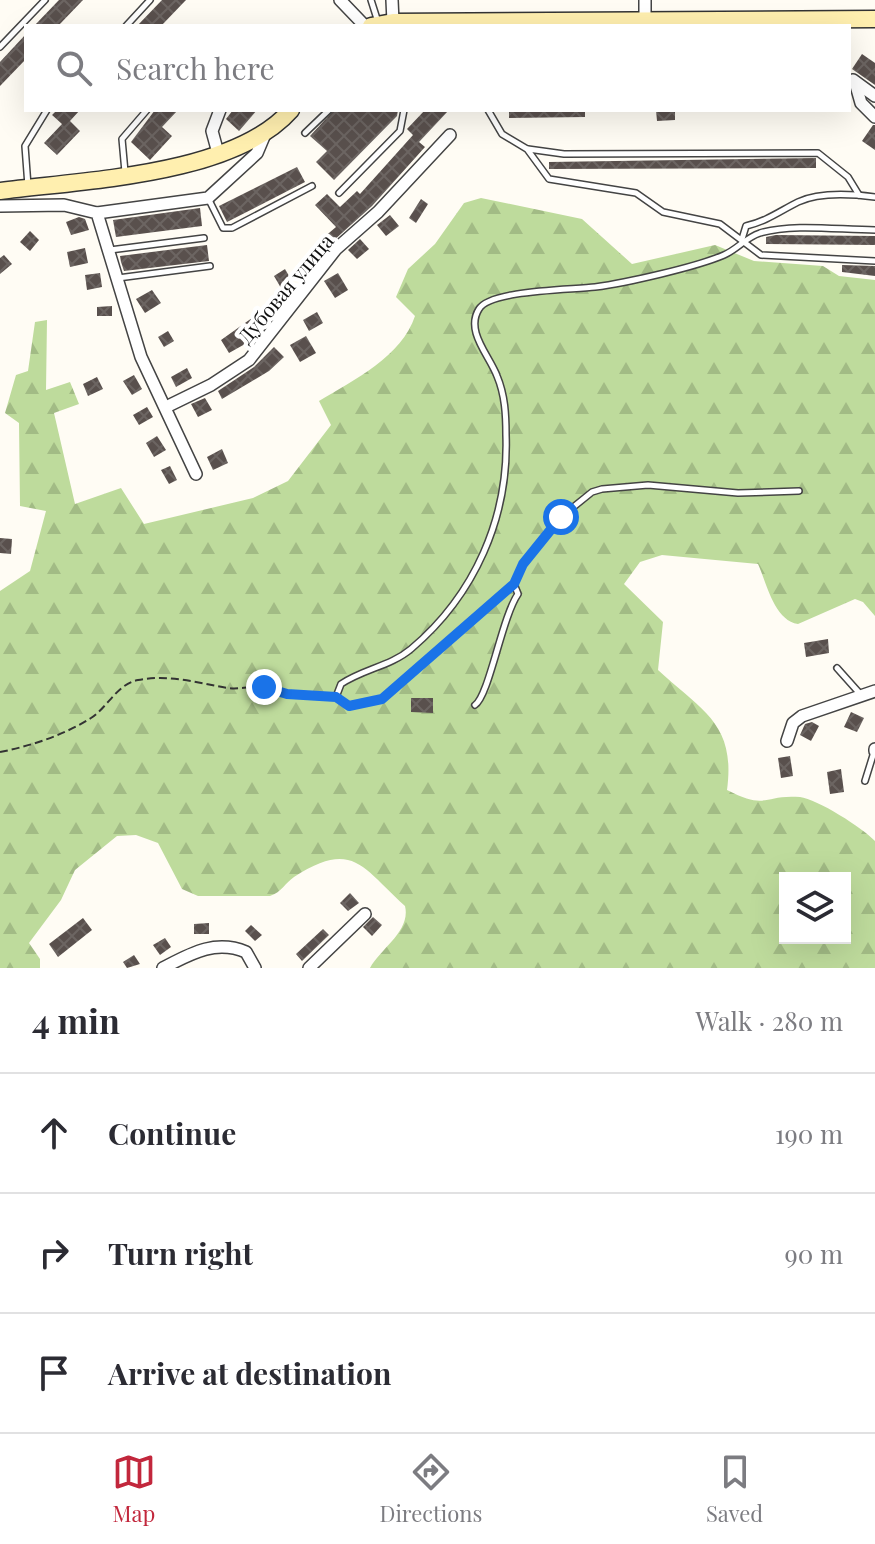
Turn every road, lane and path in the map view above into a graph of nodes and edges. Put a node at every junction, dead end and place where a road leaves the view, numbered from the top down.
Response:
1 (45, 0) edge
2 (150, 0) edge
3 (340, 0) edge
4 (371, 0) edge
5 (392, 0) edge
6 (645, 0) edge
7 (875, 19) edge
8 (645, 22) junction
9 (128, 24) edge
10 (384, 24) edge
11 (500, 24) edge
12 (581, 24) edge
13 (751, 24) edge
14 (0, 47) edge
15 (852, 80) edge
16 (875, 96) edge
17 (46, 112) edge
18 (145, 112) edge
19 (219, 112) edge
20 (289, 112) edge
21 (327, 112) edge
22 (404, 112) edge
23 (489, 112) edge
24 (875, 117) edge
25 (305, 133) dead end
26 (265, 134) junction
27 (450, 135) dead end
28 (527, 149) junction
29 (218, 153) junction
30 (126, 177) junction
31 (312, 186) dead end
32 (29, 187) junction
33 (0, 191) edge
34 (339, 193) dead end
35 (859, 195) junction
36 (875, 197) edge
37 (208, 198) junction
38 (0, 206) edge
39 (97, 213) junction
40 (875, 230) edge
41 (204, 238) dead end
42 (742, 240) junction
43 (110, 250) junction
44 (875, 261) edge
45 (210, 266) dead end
46 (117, 278) junction
47 (166, 407) junction
48 (196, 474) dead end
49 (799, 491) dead end
50 (514, 584) junction
51 (837, 668) dead end
52 (875, 691) edge
53 (336, 697) junction
54 (863, 697) junction
55 (475, 705) dead end
56 (787, 741) dead end
57 (875, 750) edge
58 (0, 752) edge
59 (865, 781) dead end
60 (365, 914) dead end
61 (163, 968) edge
62 (255, 968) edge
63 (309, 968) edge

1 - 14 lane
2 - 9 lane
3 - 10 street
4 - 10 lane
5 - 10 street
6 - 8 street
7 - 13 main road
8 - 12 main road
8 - 13 main road
10 - 11 main road
11 - 12 main road
15 - 16 street
15 - 24 street
17 - 32 lane
18 - 30 lane
19 - 29 street
20 - 26 main road
21 - 25 lane
22 - 34 lane
23 - 28 lane
26 - 29 main road
26 - 37 street
27 - 47 street, Дубовая улица
28 - 35 lane
28 - 42 lane
29 - 30 main road
30 - 32 main road
31 - 37 lane
32 - 33 main road
35 - 36 lane
35 - 42 lane
37 - 39 street
38 - 39 street
39 - 43 street
40 - 42 lane
41 - 43 lane
42 - 44 lane
42 - 53 lane
43 - 46 street
45 - 46 lane
46 - 47 street
47 - 48 street
49 - 50 lane
50 - 53 lane
50 - 55 lane
51 - 54 lane
52 - 54 street
53 - 58 path
54 - 56 street
57 - 59 lane
60 - 63 street
61 - 62 street

